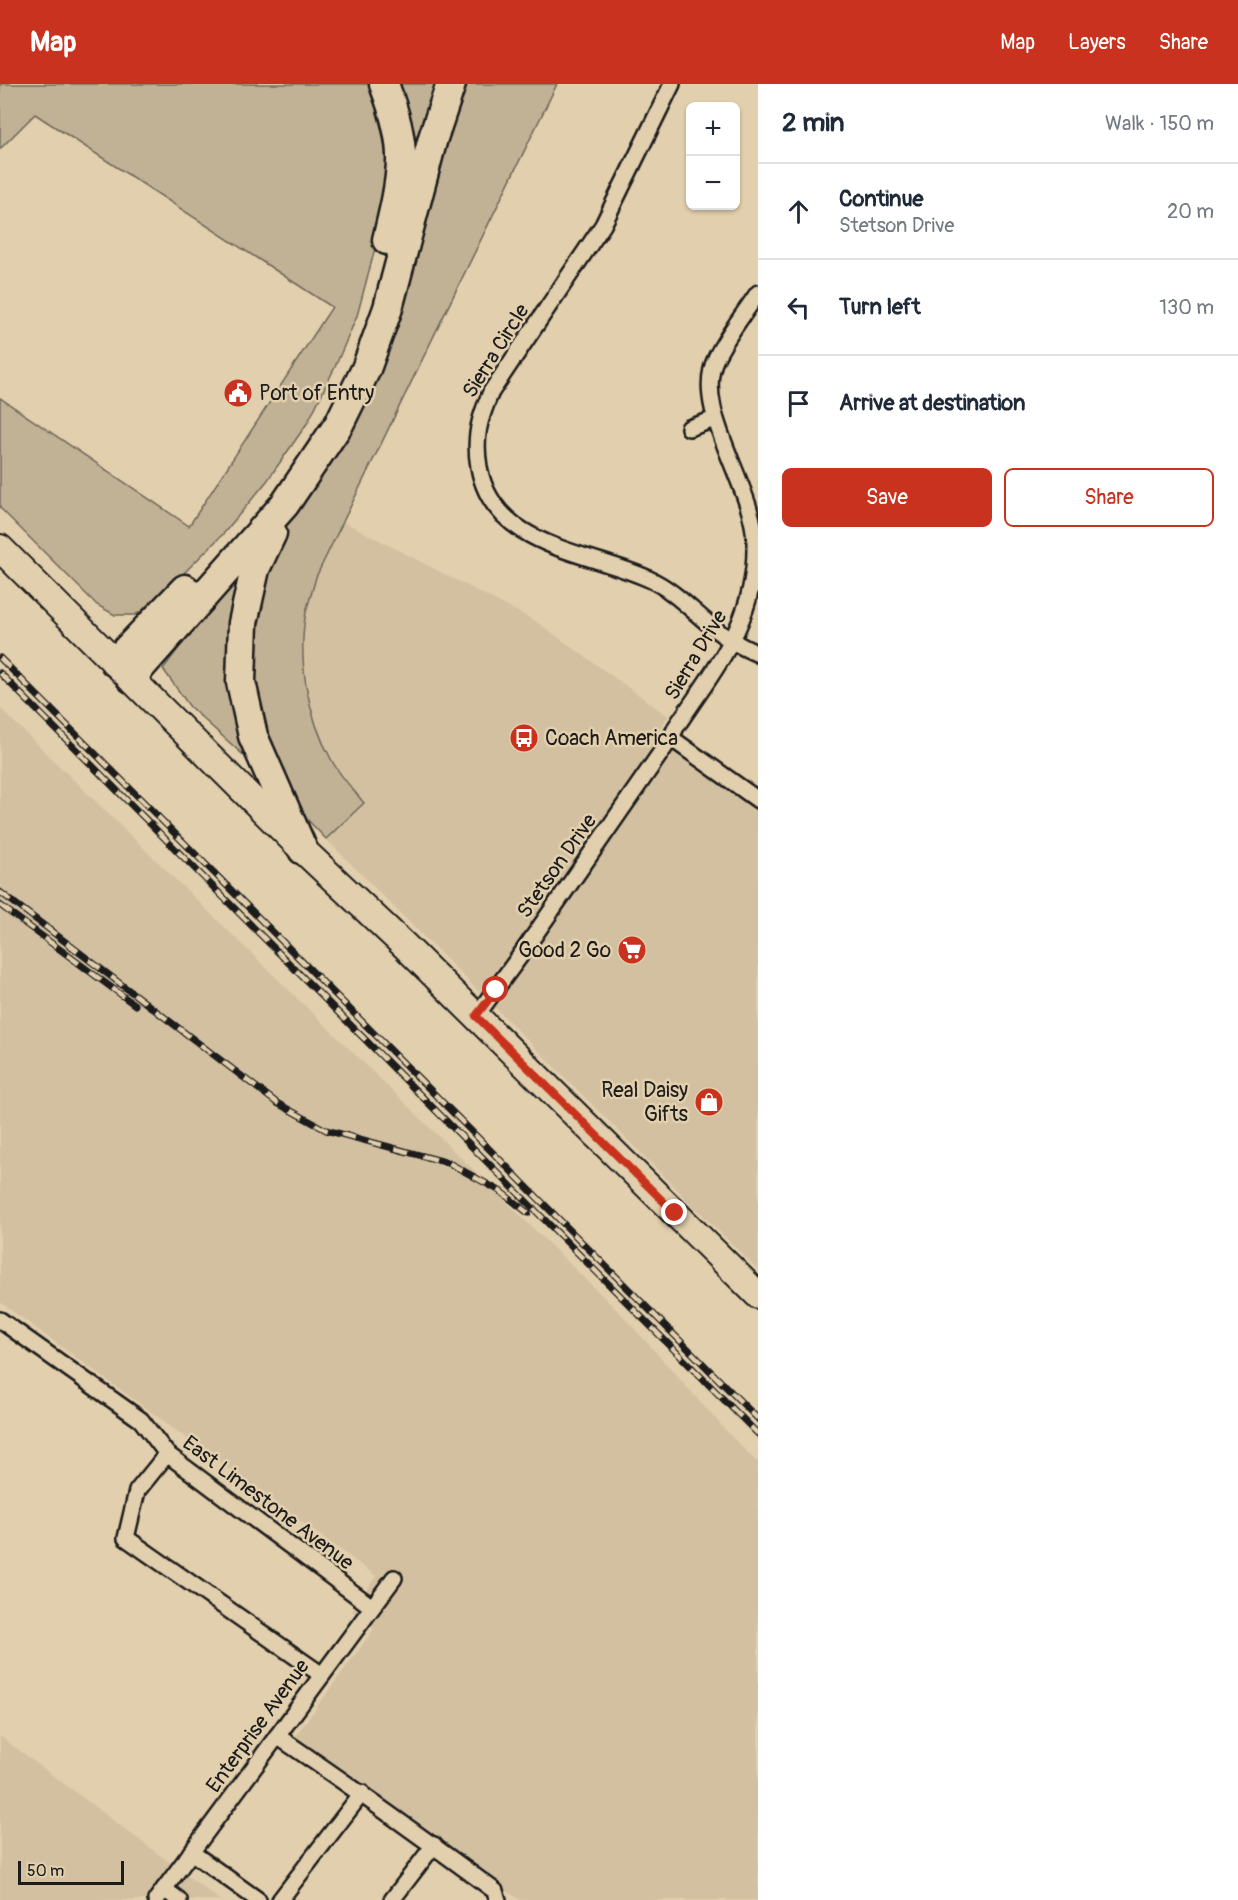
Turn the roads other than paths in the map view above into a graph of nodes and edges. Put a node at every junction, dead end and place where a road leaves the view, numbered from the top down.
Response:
1 (384, 84) edge
2 (451, 84) edge
3 (672, 84) edge
4 (758, 293) edge
5 (715, 419) junction
6 (689, 428) dead end
7 (752, 494) edge
8 (285, 504) junction
9 (0, 548) edge
10 (733, 642) junction
11 (758, 654) edge
12 (123, 670) junction
13 (671, 738) junction
14 (758, 800) edge
15 (303, 850) junction
16 (476, 1016) junction
17 (758, 1295) edge
18 (0, 1320) edge
19 (167, 1454) junction
20 (394, 1578) dead end
21 (372, 1607) junction
22 (322, 1675) junction
23 (277, 1736) junction
24 (362, 1793) junction
25 (434, 1845) junction
26 (191, 1852) junction
27 (160, 1894) edge
28 (179, 1900) edge
29 (258, 1900) edge
30 (280, 1900) edge
31 (392, 1900) edge
32 (498, 1900) edge

1 - 12 highway
2 - 8 highway
3 - 10 street, Sierra Circle
4 - 5 street, Sierra Drive
5 - 6 street
5 - 7 street, Sierra Drive
7 - 10 street, Sierra Drive
8 - 12 highway
8 - 15 highway
9 - 12 main road
10 - 11 street, Sierra Circle
10 - 13 street, Sierra Drive
12 - 15 main road
13 - 14 street
13 - 16 street, Stetson Drive
15 - 16 main road
16 - 17 main road
18 - 19 street, East Limestone Avenue
19 - 21 street, East Limestone Avenue
19 - 22 street
20 - 21 street, Enterprise Avenue
21 - 22 street, Enterprise Avenue
22 - 23 street, Enterprise Avenue
23 - 24 street
23 - 26 street, Enterprise Avenue
24 - 25 street
24 - 30 street
25 - 31 street
25 - 32 street
26 - 27 street, Enterprise Avenue
26 - 29 street
27 - 28 street

